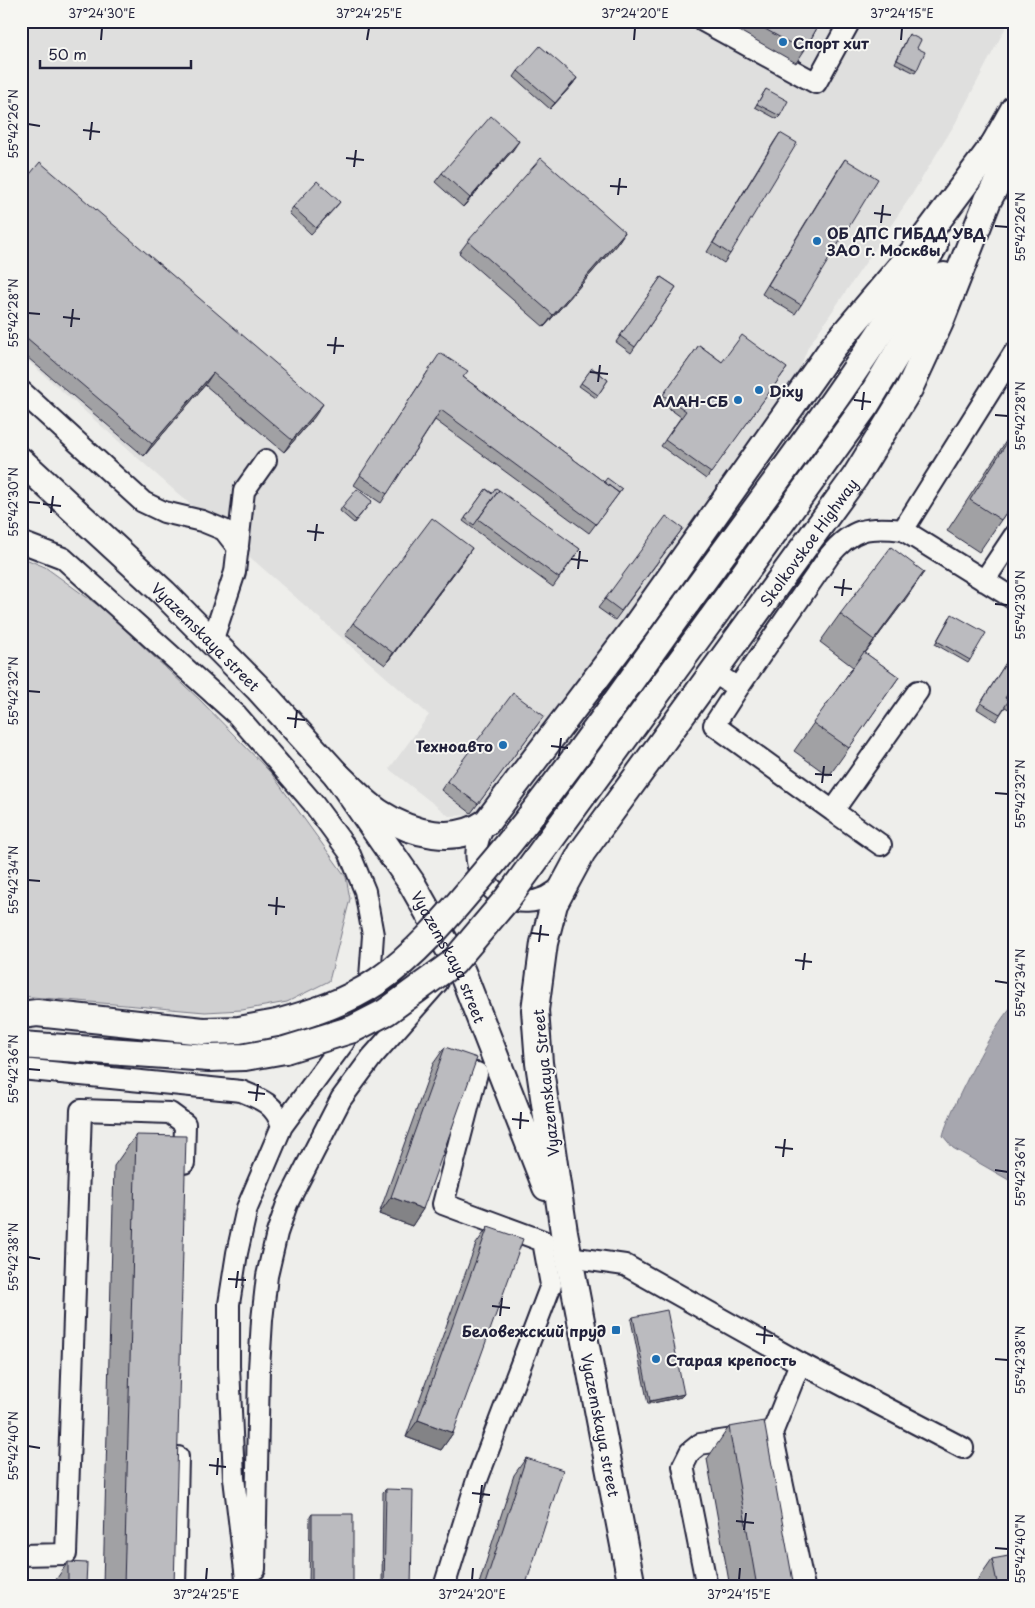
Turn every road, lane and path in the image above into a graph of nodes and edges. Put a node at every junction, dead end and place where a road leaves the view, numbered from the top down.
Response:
1 (703, 21) edge
2 (850, 21) edge
3 (1014, 109) edge
4 (1006, 161) edge
5 (988, 200) junction
6 (1014, 353) edge
7 (21, 390) edge
8 (266, 460) dead end
9 (21, 461) edge
10 (903, 530) junction
11 (1014, 536) edge
12 (21, 542) edge
13 (238, 548) junction
14 (984, 581) junction
15 (1014, 599) edge
16 (212, 642) junction
17 (713, 672) junction
18 (738, 688) junction
19 (918, 691) dead end
20 (337, 775) junction
21 (833, 810) junction
22 (487, 822) junction
23 (881, 844) dead end
24 (559, 894) junction
25 (453, 963) junction
26 (26, 1013) edge
27 (21, 1045) edge
28 (21, 1069) edge
29 (477, 1073) edge
30 (182, 1085) junction
31 (170, 1113) junction
32 (282, 1126) junction
33 (184, 1183) edge
34 (564, 1232) junction
35 (569, 1257) junction
36 (800, 1363) junction
37 (772, 1433) junction
38 (178, 1439) edge
39 (964, 1448) dead end
40 (21, 1555) edge
41 (175, 1587) edge
42 (247, 1587) edge
43 (255, 1587) edge
44 (444, 1587) edge
45 (632, 1587) edge
46 (707, 1587) edge
47 (804, 1587) edge

1 - 2 street
3 - 4 main road, Skolkovskoe Highway
4 - 5 main road, Skolkovskoe Highway
4 - 22 main road
4 - 26 main road, bridge
5 - 17 main road, Skolkovskoe Highway
5 - 25 main road, bridge
6 - 10 street
7 - 13 street
8 - 13 street
9 - 16 main road, Vyazemskaya street
10 - 14 street
10 - 18 street
11 - 14 street
12 - 32 street
13 - 16 street
14 - 15 street
16 - 20 main road, Vyazemskaya street
17 - 18 street
17 - 24 main road, Skolkovskoe Highway
18 - 21 street
19 - 21 street
20 - 22 main road
20 - 34 main road, Vyazemskaya street
21 - 23 street
22 - 24 street
24 - 34 main road, Vyazemskaya Street
25 - 27 main road, bridge
25 - 43 street, bridge
28 - 30 street
29 - 44 street
30 - 31 street
30 - 32 street
31 - 33 street
31 - 40 street
32 - 42 street
34 - 35 main road, Vyazemskaya street
35 - 36 street
35 - 45 main road, Vyazemskaya street
36 - 37 street
36 - 39 street
37 - 46 street
37 - 47 street
38 - 41 street

